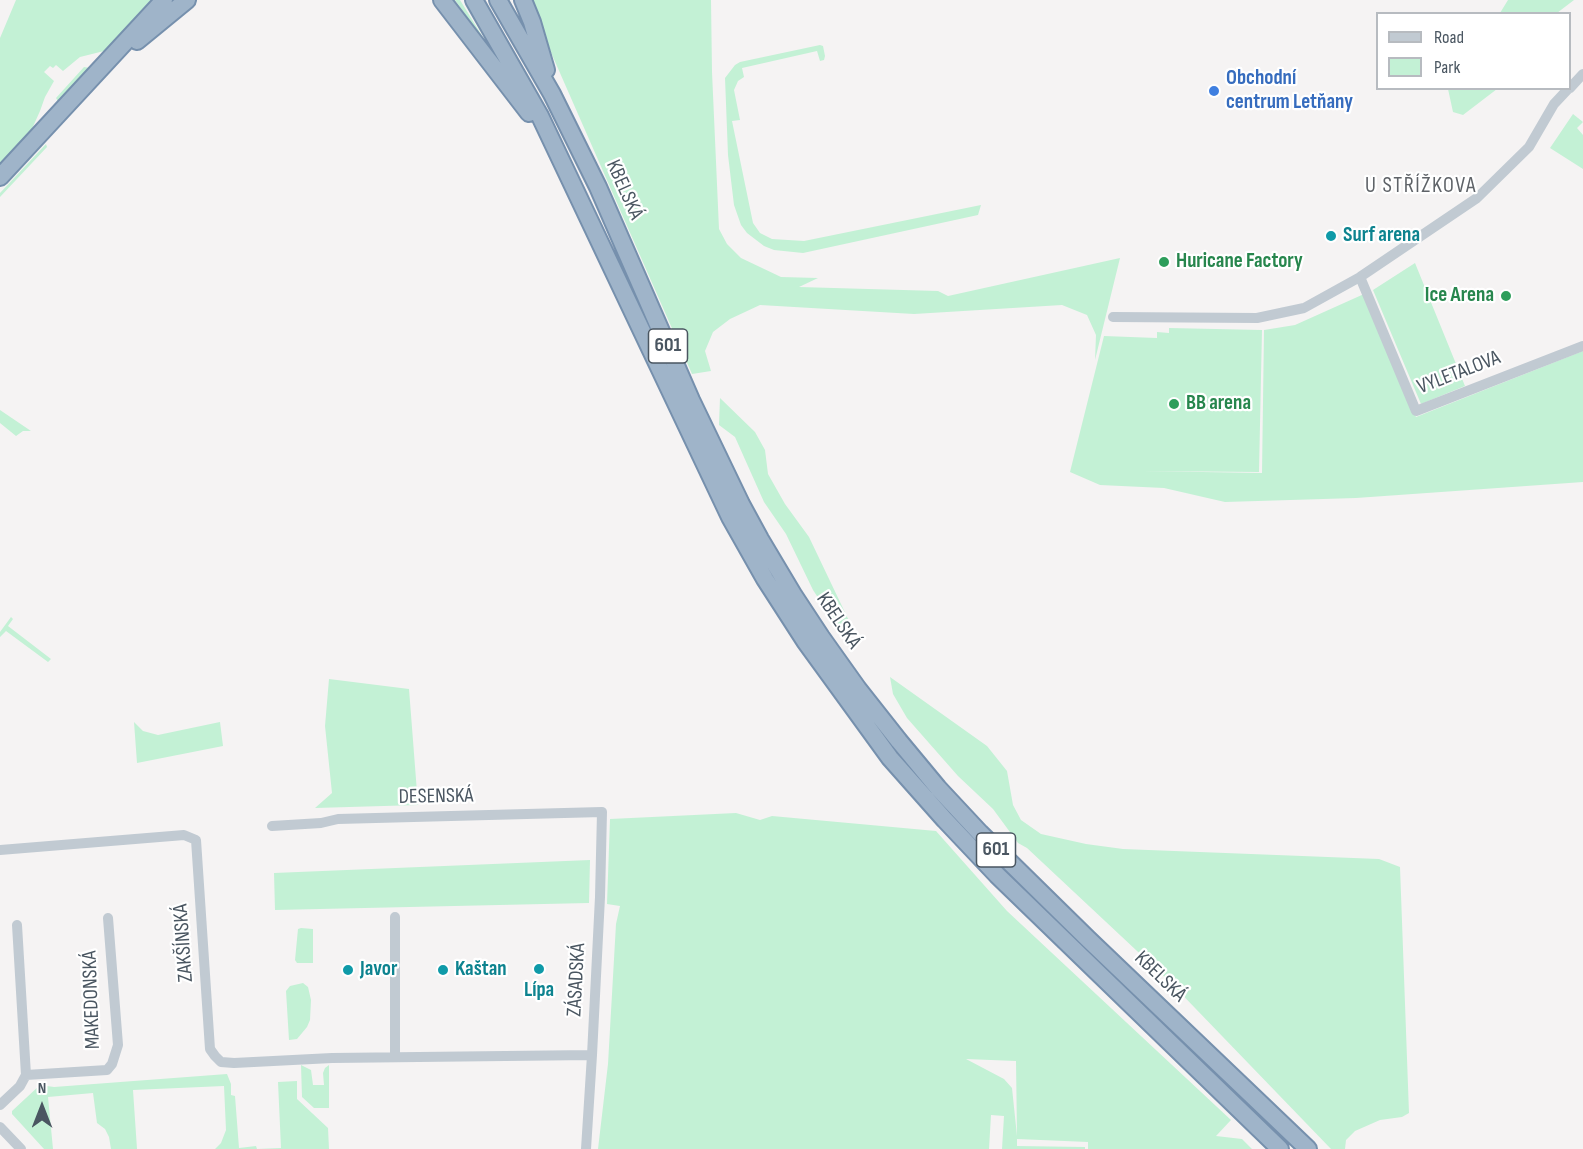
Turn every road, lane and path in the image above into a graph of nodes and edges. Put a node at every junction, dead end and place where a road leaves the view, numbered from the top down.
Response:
1 (164, 0) edge
2 (187, 0) edge
3 (442, 0) edge
4 (474, 0) edge
5 (498, 0) edge
6 (523, 0) edge
7 (1583, 74) edge
8 (88, 82) junction
9 (1571, 86) edge
10 (1567, 90) edge
11 (552, 94) junction
12 (554, 145) junction
13 (0, 177) edge
14 (1360, 277) junction
15 (1113, 317) dead end
16 (1583, 346) edge
17 (602, 812) joint
18 (272, 826) dead end
19 (0, 849) edge
20 (395, 916) dead end
21 (108, 918) dead end
22 (17, 925) dead end
23 (592, 1055) junction
24 (396, 1057) junction
25 (26, 1076) junction
26 (0, 1105) edge
27 (0, 1127) edge
28 (21, 1149) edge
29 (586, 1149) edge
30 (1280, 1149) edge
31 (1308, 1149) edge

1 - 8 highway
2 - 8 highway
3 - 12 highway
4 - 12 highway, KBELSKÁ / 601
5 - 11 highway, KBELSKÁ / 601
6 - 11 highway
7 - 9 street
8 - 13 highway
10 - 14 street
11 - 31 highway, KBELSKÁ / 601
12 - 30 highway, KBELSKÁ / 601
14 - 15 street
14 - 16 street, VYLETALOVA
17 - 18 street, DESENSKÁ
17 - 23 street, ZÁSADSKÁ
19 - 24 street, ZAKŠÍNSKÁ
20 - 24 street
21 - 25 street, MAKEDONSKÁ
22 - 25 street
23 - 24 street, ZAKŠÍNSKÁ
23 - 29 street, ZÁSADSKÁ
25 - 26 street
27 - 28 street

